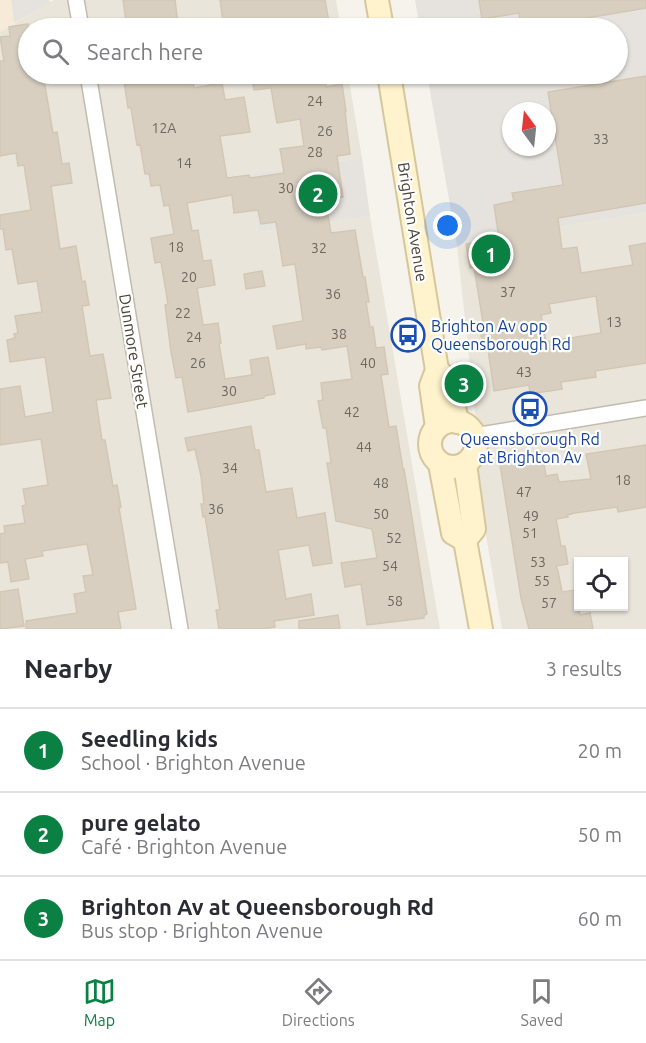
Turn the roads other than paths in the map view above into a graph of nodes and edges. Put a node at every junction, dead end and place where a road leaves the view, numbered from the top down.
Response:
1 (76, 0) edge
2 (377, 0) edge
3 (79, 18) edge
4 (380, 18) edge
5 (90, 84) edge
6 (391, 84) edge
7 (646, 408) edge
8 (447, 424) junction
9 (474, 436) junction
10 (440, 464) junction
11 (465, 464) junction
12 (465, 540) junction
13 (180, 629) edge
14 (480, 629) edge

1 - 3 street
2 - 4 main road
5 - 13 street, Dunmore Street
6 - 8 main road, Brighton Avenue
7 - 9 street
8 - 9 main road
8 - 10 main road
9 - 11 main road
10 - 11 main road
10 - 12 main road
11 - 12 main road
12 - 14 main road

